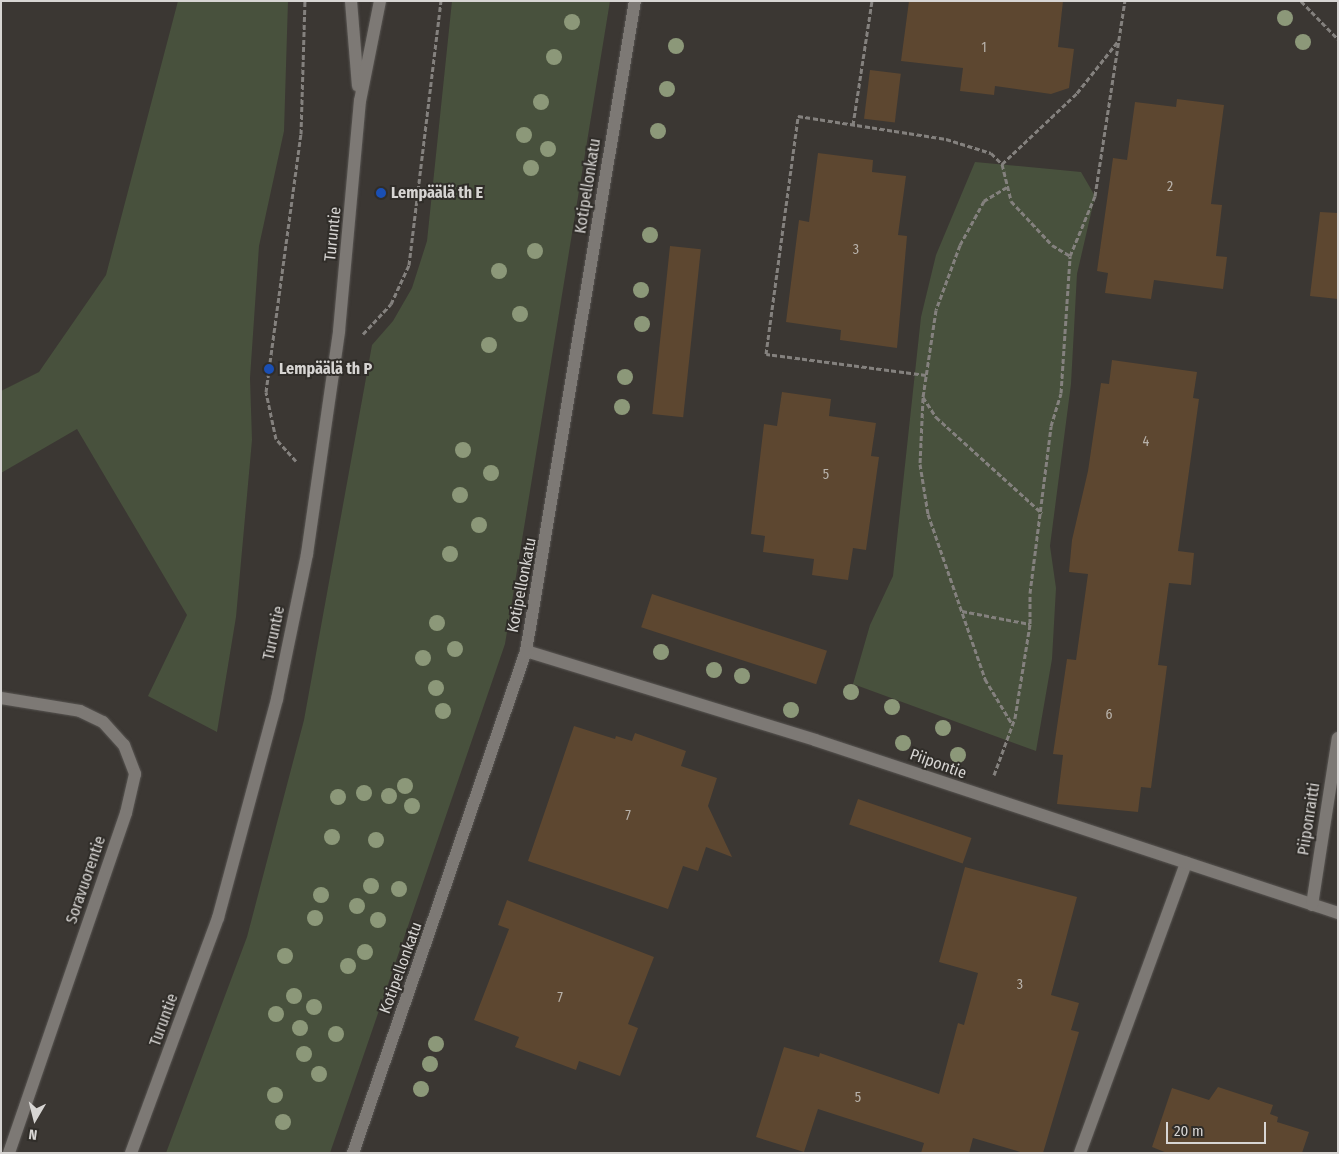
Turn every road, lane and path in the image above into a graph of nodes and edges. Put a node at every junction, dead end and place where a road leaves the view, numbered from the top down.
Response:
1 (305, 1) edge
2 (351, 1) edge
3 (380, 1) edge
4 (441, 1) edge
5 (635, 1) edge
6 (872, 1) edge
7 (1125, 1) edge
8 (1302, 1) edge
9 (1338, 39) edge
10 (1119, 40) junction
11 (360, 100) junction
12 (853, 124) junction
13 (1002, 164) junction
14 (1007, 187) junction
15 (1070, 256) junction
16 (361, 336) dead end
17 (926, 376) junction
18 (923, 398) junction
19 (317, 485) junction
20 (1042, 513) junction
21 (961, 611) junction
22 (1030, 624) junction
23 (526, 651) junction
24 (1, 698) edge
25 (1012, 724) junction
26 (1338, 738) edge
27 (986, 799) junction
28 (1186, 863) junction
29 (1312, 904) junction
30 (1338, 913) edge
31 (8, 1153) edge
32 (131, 1153) edge
33 (353, 1153) edge
34 (1080, 1153) edge

1 - 19 path
2 - 11 street, Turuntie
3 - 11 street, Turuntie
4 - 16 path
5 - 23 street, Kotipellonkatu
6 - 12 path
7 - 10 path
8 - 9 path
10 - 13 path
10 - 15 path
11 - 19 street, Turuntie
12 - 13 path
12 - 17 path
13 - 14 path
14 - 15 path
14 - 17 path
15 - 20 path
17 - 18 path
18 - 20 path
18 - 21 path
19 - 32 street, Turuntie
20 - 22 path
21 - 22 path
21 - 25 path
22 - 25 path
23 - 27 street, Piipontie
23 - 33 street, Kotipellonkatu
24 - 31 street, Soravuorentie
25 - 27 path
26 - 29 street, Piiponraitti
27 - 28 street, Piipontie
28 - 29 street, Piipontie
28 - 34 street
29 - 30 street, Piipontie

